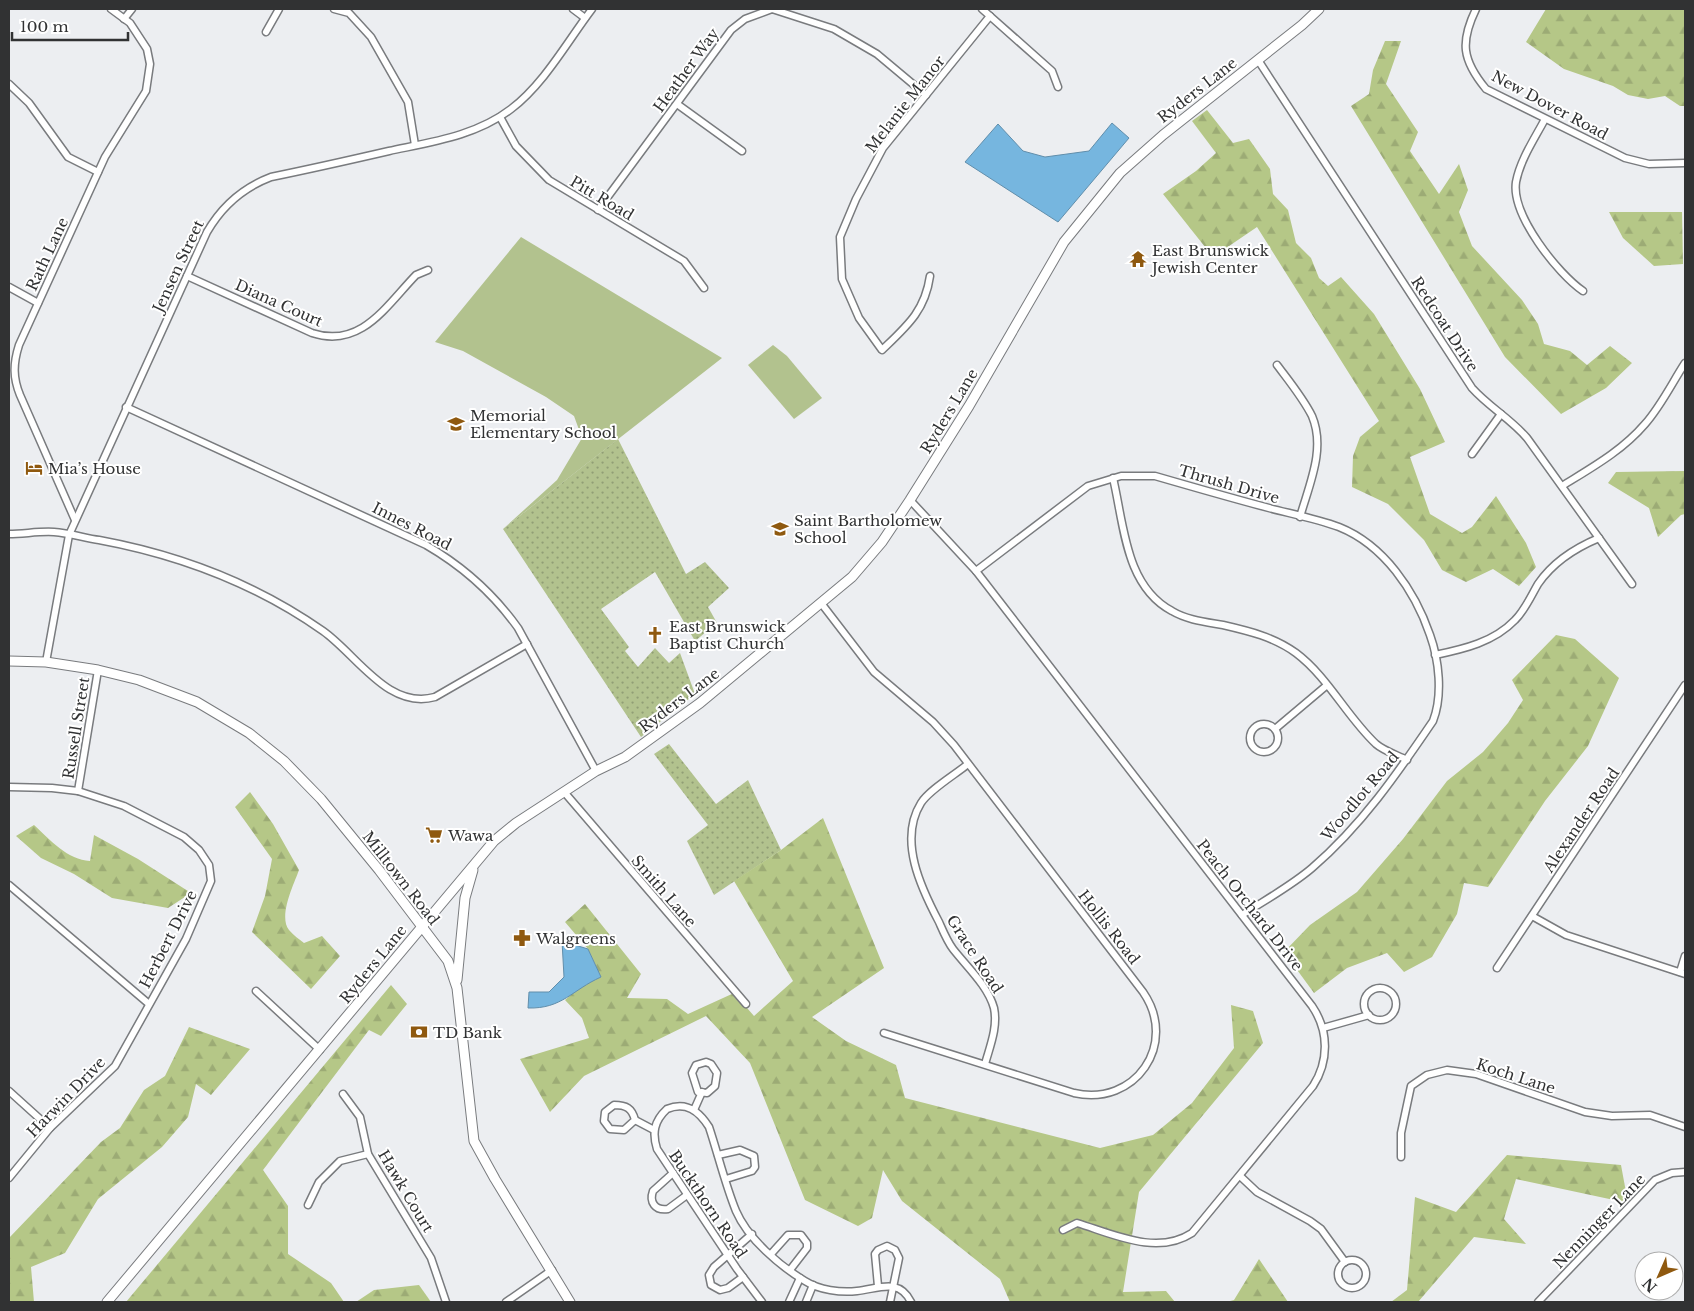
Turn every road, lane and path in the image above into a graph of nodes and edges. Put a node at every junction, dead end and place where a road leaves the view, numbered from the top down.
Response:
1 (111, 9) edge
2 (132, 9) edge
3 (279, 9) edge
4 (334, 9) edge
5 (573, 9) edge
6 (592, 9) edge
7 (982, 9) edge
8 (1319, 9) edge
9 (1476, 9) edge
10 (990, 16) junction
11 (585, 18) junction
12 (124, 19) junction
13 (266, 32) dead end
14 (1258, 60) junction
15 (9, 84) edge
16 (1058, 87) dead end
17 (926, 95) junction
18 (677, 104) junction
19 (500, 117) junction
20 (1545, 119) junction
21 (415, 145) junction
22 (742, 151) dead end
23 (1685, 163) edge
24 (98, 172) junction
25 (598, 210) junction
26 (428, 270) dead end
27 (187, 276) junction
28 (930, 276) dead end
29 (9, 287) edge
30 (704, 288) dead end
31 (1583, 291) dead end
32 (38, 302) junction
33 (1685, 363) edge
34 (1277, 365) dead end
35 (12, 383) edge
36 (126, 407) junction
37 (1501, 414) junction
38 (1472, 454) dead end
39 (1113, 478) junction
40 (1562, 486) junction
41 (910, 500) junction
42 (1300, 517) junction
43 (75, 520) junction
44 (9, 534) edge
45 (68, 535) junction
46 (1599, 538) junction
47 (976, 571) junction
48 (1632, 584) dead end
49 (821, 603) junction
50 (527, 644) junction
51 (1435, 656) junction
52 (9, 661) edge
53 (46, 662) junction
54 (98, 670) junction
55 (1685, 685) edge
56 (1326, 686) junction
57 (1275, 729) junction
58 (1407, 760) junction
59 (968, 764) junction
60 (596, 771) junction
61 (9, 787) edge
62 (78, 791) junction
63 (565, 793) junction
64 (474, 866) junction
65 (9, 885) edge
66 (1242, 915) junction
67 (1532, 916) junction
68 (421, 926) junction
69 (1685, 956) edge
70 (1498, 968) dead end
71 (1683, 973) edge
72 (456, 988) junction
73 (256, 991) dead end
74 (149, 1004) junction
75 (746, 1004) dead end
76 (1369, 1015) junction
77 (1323, 1028) junction
78 (884, 1033) dead end
79 (320, 1050) junction
80 (985, 1064) junction
81 (9, 1091) edge
82 (702, 1092) junction
83 (343, 1094) dead end
84 (694, 1110) junction
85 (635, 1120) junction
86 (1685, 1127) edge
87 (50, 1128) junction
88 (654, 1130) junction
89 (368, 1154) junction
90 (718, 1155) junction
91 (1401, 1157) dead end
92 (1685, 1172) edge
93 (673, 1173) junction
94 (1240, 1176) junction
95 (9, 1178) edge
96 (726, 1179) junction
97 (687, 1194) junction
98 (308, 1205) dead end
99 (1063, 1230) dead end
100 (752, 1234) junction
101 (771, 1254) junction
102 (727, 1255) junction
103 (1345, 1262) junction
104 (552, 1270) junction
105 (790, 1270) junction
106 (743, 1276) junction
107 (800, 1278) junction
108 (814, 1285) junction
109 (878, 1286) junction
110 (893, 1286) junction
111 (106, 1302) edge
112 (446, 1302) edge
113 (506, 1302) edge
114 (570, 1302) edge
115 (762, 1302) edge
116 (789, 1302) edge
117 (806, 1302) edge
118 (890, 1302) edge
119 (910, 1302) edge
120 (1538, 1302) edge

1 - 12 street, Rath Lane
2 - 12 street
3 - 13 street
4 - 21 street
5 - 11 street
6 - 11 street, Jensen Street
7 - 10 street
8 - 14 main road, Ryders Lane
9 - 20 street, New Dover Road
10 - 16 street
10 - 17 street, Melanie Manor
11 - 19 street, Jensen Street
12 - 24 street, Rath Lane
14 - 37 street, Redcoat Drive
14 - 41 main road, Ryders Lane
15 - 24 street
17 - 18 street, Heather Way
17 - 28 street, Melanie Manor
18 - 22 street
18 - 25 street, Heather Way
19 - 21 street, Jensen Street
19 - 25 street, Pitt Road
20 - 23 street, New Dover Road
20 - 31 street
21 - 27 street, Jensen Street
24 - 32 street, Rath Lane
25 - 30 street, Pitt Road
26 - 27 street, Diana Court
27 - 36 street, Jensen Street
29 - 32 street
32 - 35 street, Rath Lane
33 - 40 street
34 - 42 street
35 - 43 street, Rath Lane
36 - 43 street, Jensen Street
36 - 50 street, Innes Road
37 - 38 street
37 - 40 street, Redcoat Drive
39 - 42 street, Thrush Drive
39 - 47 street, Thrush Drive
39 - 56 street
40 - 46 street, Redcoat Drive
41 - 47 street, Peach Orchard Drive
41 - 49 main road, Ryders Lane
42 - 51 street, Thrush Drive
43 - 45 street, Jensen Street
44 - 45 street
45 - 50 street
45 - 53 street, Jensen Street
46 - 48 street, Redcoat Drive
46 - 51 street
47 - 66 street, Peach Orchard Drive
49 - 59 street, Hollis Road
49 - 60 main road, Ryders Lane
50 - 60 street, Innes Road
51 - 58 street, Woodlot Road
52 - 53 main road, Milltown Road
53 - 54 main road, Milltown Road
54 - 62 street, Russell Street
54 - 68 main road, Milltown Road
55 - 67 street, Alexander Road
56 - 57 street
56 - 58 street
57 - 57 street
58 - 66 street, Woodlot Road
59 - 80 street, Grace Road
59 - 80 street, Hollis Road
60 - 63 main road, Ryders Lane
61 - 62 street, Herbert Drive
62 - 74 street, Herbert Drive
63 - 64 main road, Ryders Lane
63 - 75 street, Smith Lane
64 - 68 main road, Ryders Lane
64 - 72 main road
65 - 74 street, Herbert Drive
66 - 77 street, Peach Orchard Drive
67 - 70 street, Alexander Road
67 - 71 street
68 - 72 main road, Milltown Road
68 - 79 main road, Ryders Lane
69 - 71 street
72 - 104 main road, Milltown Road
73 - 79 street
74 - 87 street, Harwin Drive
76 - 76 street
76 - 77 street
77 - 94 street, Peach Orchard Drive
78 - 80 street, Hollis Road
79 - 111 main road, Ryders Lane
81 - 87 street
82 - 82 street
82 - 84 street
83 - 89 street, Hawk Court
84 - 88 street
84 - 90 street, Buckthorn Road
85 - 85 street
85 - 88 street
86 - 91 street, Koch Lane
87 - 95 street, Harwin Drive
88 - 93 street, Buckthorn Road
89 - 98 street
89 - 112 street, Hawk Court
90 - 96 street, Buckthorn Road
90 - 96 street
92 - 120 street, Nenninger Lane
93 - 97 street, Buckthorn Road
93 - 97 street
94 - 99 street, Peach Orchard Drive
94 - 103 street
96 - 100 street, Buckthorn Road
97 - 102 street, Buckthorn Road
100 - 101 street, Buckthorn Road
100 - 102 street
101 - 105 street, Buckthorn Road
101 - 105 street
102 - 106 street, Buckthorn Road
102 - 106 street
103 - 103 street
104 - 113 street
104 - 114 main road, Milltown Road
105 - 107 street, Buckthorn Road
106 - 115 street, Buckthorn Road
107 - 108 street, Buckthorn Road
107 - 116 street
108 - 109 street, Buckthorn Road
108 - 117 street
109 - 110 street, Buckthorn Road
109 - 110 street
110 - 118 street
110 - 119 street

